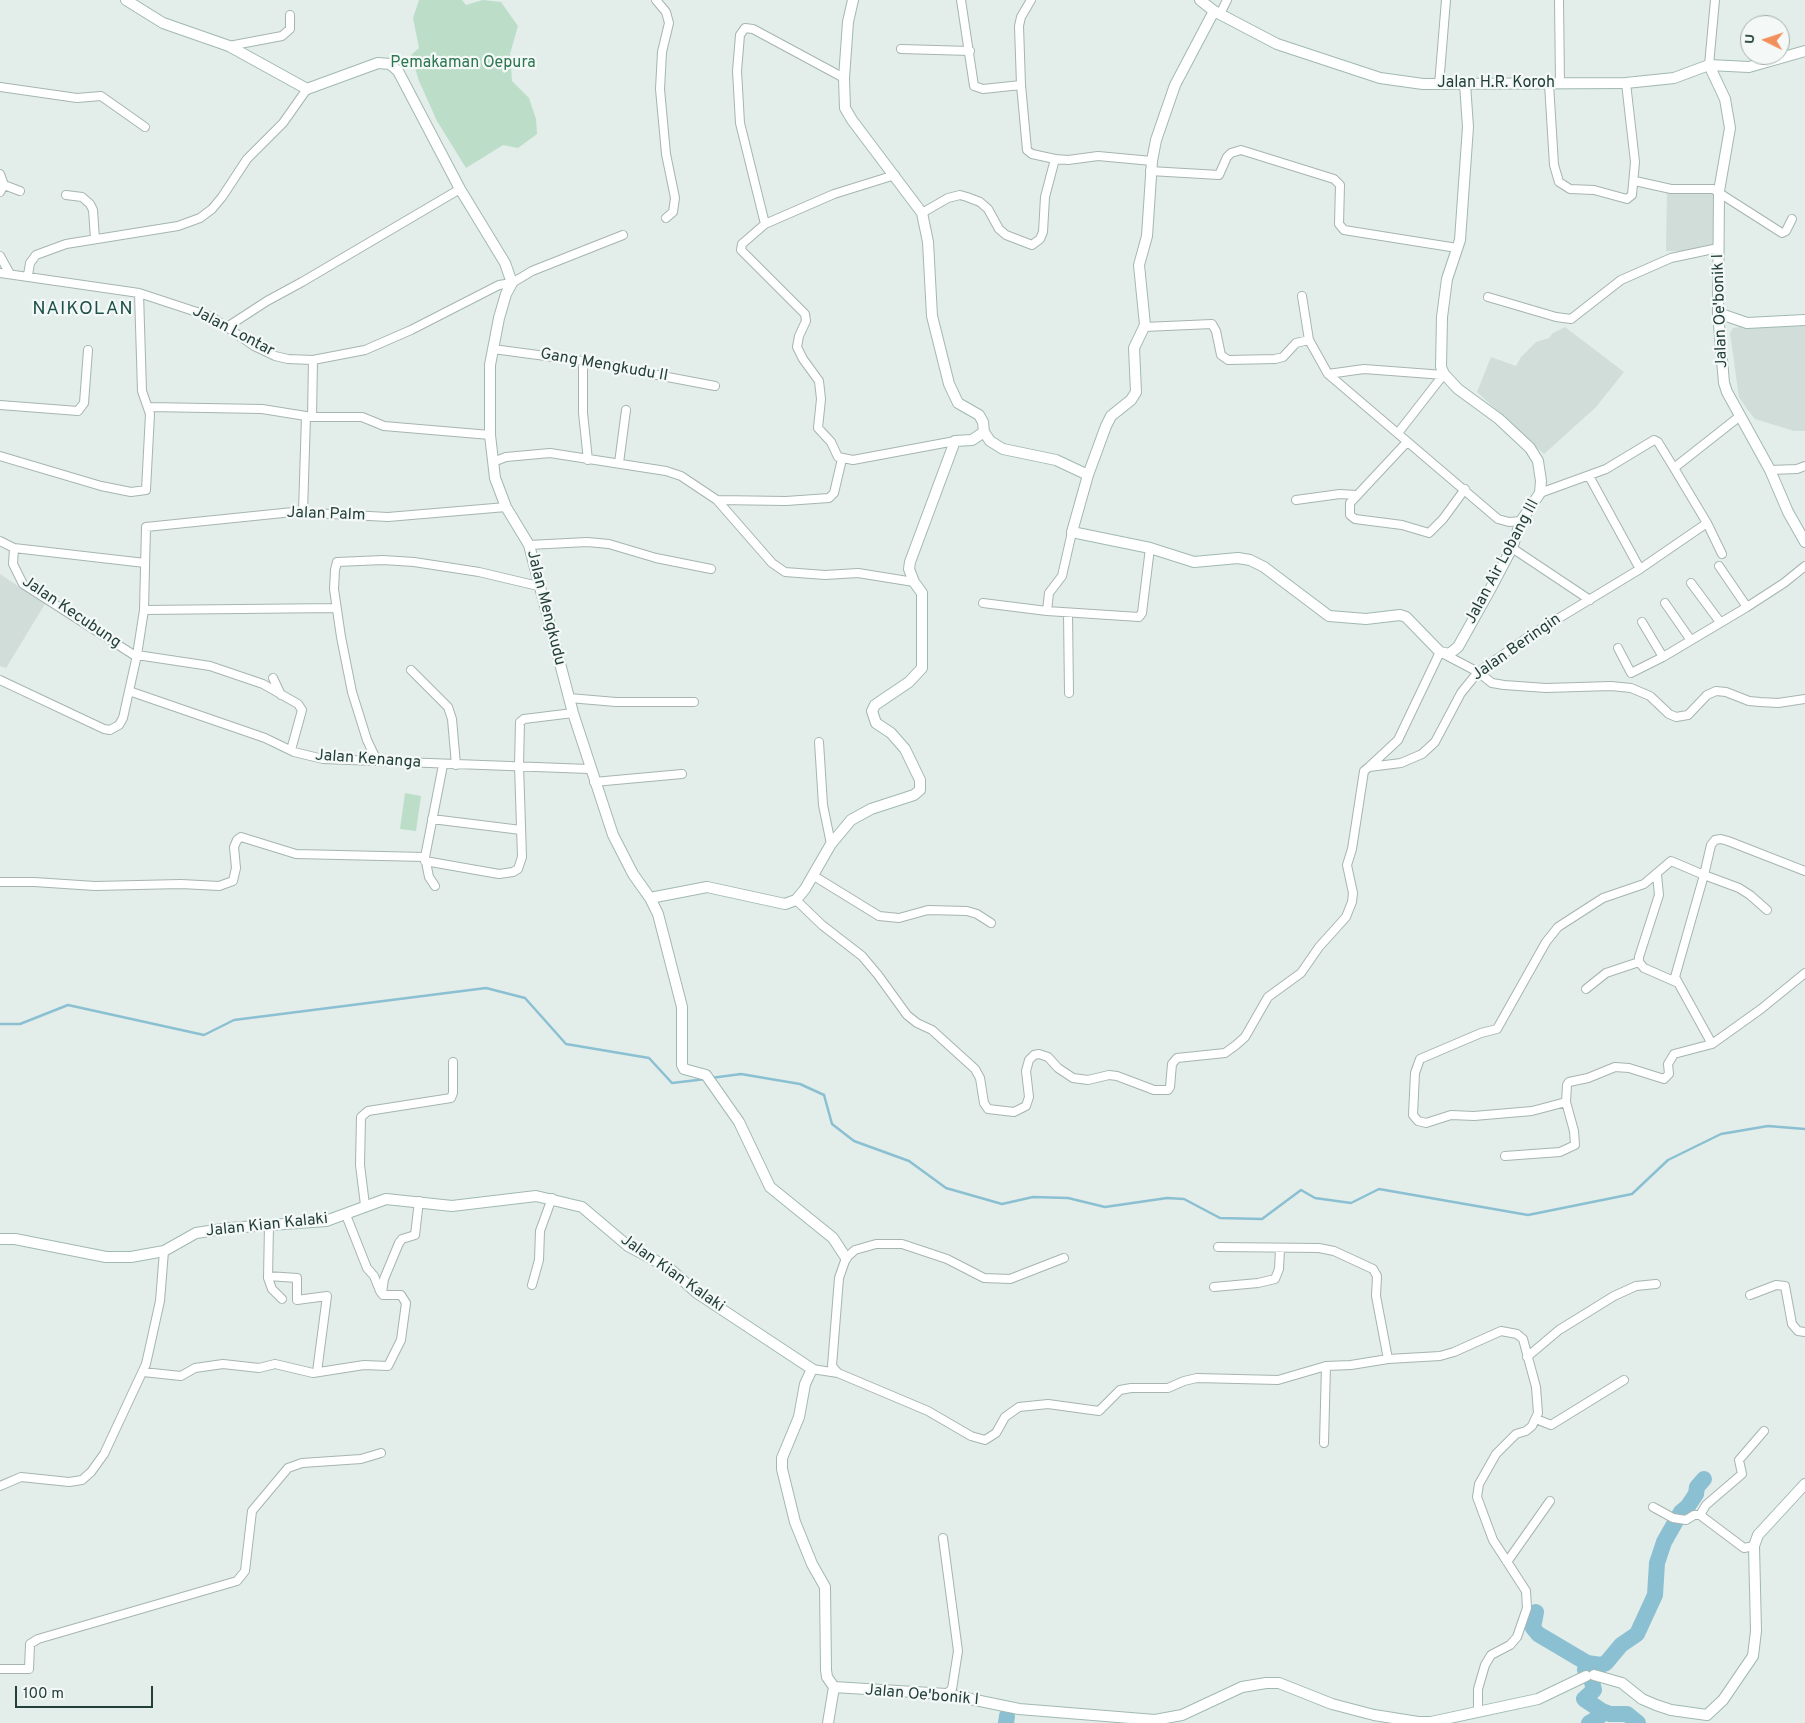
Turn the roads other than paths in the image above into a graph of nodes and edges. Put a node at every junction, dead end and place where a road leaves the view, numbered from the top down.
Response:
1 (126, 0) edge
2 (656, 0) edge
3 (853, 0) edge
4 (961, 0) edge
5 (1031, 0) edge
6 (1200, 0) edge
7 (1227, 0) edge
8 (1446, 0) edge
9 (1559, 0) edge
10 (1715, 0) edge
11 (1217, 13) junction
12 (290, 15) dead end
13 (229, 46) junction
14 (901, 49) dead end
15 (970, 51) junction
16 (1805, 51) edge
17 (1709, 65) junction
18 (844, 78) junction
19 (1626, 83) junction
20 (1465, 84) junction
21 (1554, 84) junction
22 (1022, 85) junction
23 (1439, 85) junction
24 (0, 87) edge
25 (307, 89) junction
26 (145, 127) dead end
27 (1055, 159) junction
28 (1152, 161) junction
29 (1150, 171) junction
30 (0, 174) edge
31 (895, 175) junction
32 (1635, 181) junction
33 (2, 188) edge
34 (460, 189) junction
35 (20, 192) dead end
36 (1719, 192) junction
37 (66, 195) dead end
38 (922, 213) junction
39 (666, 218) dead end
40 (1792, 219) dead end
41 (765, 224) junction
42 (623, 235) dead end
43 (95, 239) junction
44 (1457, 248) junction
45 (1718, 248) junction
46 (0, 256) edge
47 (0, 273) edge
48 (10, 274) junction
49 (28, 275) junction
50 (512, 283) junction
51 (139, 292) junction
52 (1302, 296) dead end
53 (1488, 296) dead end
54 (1718, 313) junction
55 (1805, 320) edge
56 (227, 327) junction
57 (1144, 327) junction
58 (1309, 340) junction
59 (493, 349) junction
60 (88, 350) dead end
61 (313, 360) junction
62 (583, 361) junction
63 (1328, 374) junction
64 (1444, 375) junction
65 (715, 386) dead end
66 (0, 405) edge
67 (149, 407) junction
68 (626, 410) dead end
69 (309, 416) junction
70 (1740, 416) junction
71 (984, 432) junction
72 (1398, 433) junction
73 (490, 435) junction
74 (954, 441) junction
75 (1407, 442) junction
76 (0, 456) edge
77 (842, 459) junction
78 (588, 460) junction
79 (493, 462) junction
80 (619, 463) junction
81 (1805, 466) edge
82 (1674, 468) junction
83 (1770, 470) junction
84 (1088, 475) junction
85 (1589, 476) junction
86 (1465, 489) junction
87 (1540, 493) junction
88 (1356, 495) junction
89 (716, 500) junction
90 (1296, 500) dead end
91 (506, 507) junction
92 (303, 512) junction
93 (1521, 521) junction
94 (1707, 522) junction
95 (1072, 532) junction
96 (0, 541) edge
97 (1805, 542) edge
98 (529, 544) junction
99 (14, 548) junction
100 (1150, 548) junction
101 (1512, 548) junction
102 (1722, 554) dead end
103 (145, 563) junction
104 (1719, 566) dead end
105 (1805, 566) edge
106 (1640, 568) junction
107 (711, 569) dead end
108 (914, 582) junction
109 (1691, 582) dead end
110 (538, 586) junction
111 (1590, 600) junction
112 (983, 603) dead end
113 (1664, 603) dead end
114 (1747, 607) junction
115 (336, 608) junction
116 (144, 610) junction
117 (1047, 611) junction
118 (1068, 613) junction
119 (1642, 622) dead end
120 (1720, 622) junction
121 (1690, 639) junction
122 (1618, 648) dead end
123 (1440, 652) junction
124 (137, 656) junction
125 (1663, 657) junction
126 (410, 670) dead end
127 (1478, 672) junction
128 (273, 678) dead end
129 (0, 680) edge
130 (129, 691) junction
131 (1069, 693) dead end
132 (281, 695) junction
133 (569, 698) junction
134 (1805, 699) edge
135 (694, 702) dead end
136 (573, 713) junction
137 (819, 742) dead end
138 (291, 750) junction
139 (377, 761) junction
140 (443, 765) junction
141 (456, 765) junction
142 (518, 765) junction
143 (1369, 767) junction
144 (589, 769) junction
145 (682, 774) dead end
146 (594, 782) junction
147 (432, 819) junction
148 (521, 830) junction
149 (831, 844) junction
150 (425, 859) junction
151 (1805, 872) edge
152 (1657, 875) junction
153 (1704, 875) junction
154 (814, 876) junction
155 (0, 882) edge
156 (435, 886) dead end
157 (650, 898) junction
158 (796, 900) junction
159 (1767, 910) dead end
160 (990, 923) dead end
161 (1639, 962) junction
162 (1805, 973) edge
163 (1676, 982) junction
164 (1586, 989) dead end
165 (1712, 1044) junction
166 (454, 1062) dead end
167 (1566, 1102) junction
168 (1505, 1156) dead end
169 (552, 1198) junction
170 (419, 1201) junction
171 (366, 1206) junction
172 (346, 1215) junction
173 (269, 1225) junction
174 (0, 1238) edge
175 (1218, 1247) dead end
176 (1280, 1249) junction
177 (164, 1251) junction
178 (846, 1258) junction
179 (1064, 1258) dead end
180 (268, 1276) junction
181 (531, 1282) dead end
182 (1656, 1284) dead end
183 (1214, 1287) dead end
184 (382, 1293) junction
185 (1750, 1295) dead end
186 (282, 1299) dead end
187 (1805, 1332) edge
188 (1527, 1357) junction
189 (1388, 1359) junction
190 (1326, 1366) junction
191 (812, 1369) junction
192 (143, 1372) junction
193 (317, 1372) junction
194 (838, 1373) junction
195 (1624, 1380) dead end
196 (1536, 1419) junction
197 (1764, 1431) dead end
198 (1324, 1443) dead end
199 (380, 1453) dead end
200 (1805, 1484) edge
201 (0, 1486) edge
202 (1550, 1501) dead end
203 (1653, 1507) dead end
204 (1700, 1515) junction
205 (943, 1538) dead end
206 (1754, 1546) junction
207 (1507, 1562) junction
208 (0, 1670) edge
209 (834, 1687) junction
210 (946, 1694) junction
211 (1478, 1712) junction
212 (1707, 1719) edge
213 (1404, 1721) edge
214 (1155, 1722) edge
215 (828, 1723) edge

1 - 13 street
2 - 39 street
3 - 18 street
4 - 15 street
5 - 22 street
6 - 11 street, Jalan H.R. Koroh
7 - 11 street
8 - 23 street
9 - 21 street
10 - 17 street
11 - 23 street, Jalan H.R. Koroh
11 - 28 street
12 - 13 street
13 - 25 street
14 - 15 street
15 - 22 street
16 - 17 street, Jalan H.R. Koroh
17 - 19 street, Jalan H.R. Koroh
17 - 36 street, Jalan Oe'bonik I
18 - 31 street
18 - 41 street
19 - 21 street, Jalan H.R. Koroh
19 - 32 street
20 - 21 street, Jalan H.R. Koroh
20 - 23 street, Jalan H.R. Koroh
20 - 44 street
21 - 32 street
22 - 27 street
24 - 26 street
25 - 34 street
25 - 43 street
27 - 28 street
27 - 38 street
28 - 29 street
29 - 44 street
29 - 57 street
30 - 33 street
31 - 38 street
31 - 41 street
32 - 36 street
33 - 35 street
34 - 50 street
34 - 56 street
36 - 40 street
36 - 45 street, Jalan Oe'bonik I
37 - 43 street
38 - 71 street
41 - 77 street
42 - 50 street, Jalan Lontar
43 - 49 street
44 - 64 street
45 - 53 street
45 - 54 street, Jalan Oe'bonik I
46 - 48 street
47 - 48 street, Jalan Lontar
48 - 49 street, Jalan Lontar
49 - 51 street, Jalan Lontar
50 - 59 street, Jalan Mengkudu
50 - 61 street, Jalan Lontar
51 - 56 street, Jalan Lontar
51 - 67 street
52 - 58 street
54 - 55 street
54 - 70 street, Jalan Oe'bonik I
56 - 61 street, Jalan Lontar
57 - 58 street
57 - 84 street
58 - 63 street
59 - 62 street, Gang Mengkudu II
59 - 73 street, Jalan Mengkudu
60 - 66 street
61 - 69 street
62 - 65 street, Gang Mengkudu II
62 - 78 street
63 - 64 street
63 - 72 street
64 - 72 street
64 - 87 street, Jalan Air Lobang III
67 - 69 street
67 - 76 street
68 - 80 street
69 - 73 street
69 - 92 street
70 - 82 street
70 - 83 street, Jalan Oe'bonik I
71 - 74 street
71 - 84 street
72 - 75 street
73 - 79 street, Jalan Mengkudu
74 - 77 street
74 - 108 street
75 - 86 street
75 - 88 street
77 - 89 street
78 - 79 street
78 - 80 street
79 - 91 street, Jalan Mengkudu
80 - 89 street
81 - 83 street
82 - 85 street
82 - 94 street
83 - 97 street, Jalan Oe'bonik I
84 - 95 street
85 - 87 street
85 - 106 street
86 - 88 street
86 - 93 street
87 - 93 street, Jalan Air Lobang III
88 - 90 street
89 - 108 street
91 - 92 street, Jalan Palm
91 - 98 street, Jalan Mengkudu
92 - 103 street, Jalan Palm
93 - 101 street, Jalan Air Lobang III
94 - 102 street
94 - 106 street, Jalan Beringin
95 - 100 street
95 - 117 street
96 - 99 street
98 - 107 street
98 - 110 street, Jalan Mengkudu
99 - 103 street
99 - 124 street, Jalan Kecubung
100 - 118 street
100 - 123 street
101 - 111 street
101 - 123 street, Jalan Air Lobang III
103 - 116 street
104 - 114 street
105 - 114 street
106 - 111 street, Jalan Beringin
108 - 149 street
109 - 120 street
110 - 115 street
110 - 133 street, Jalan Mengkudu
111 - 127 street, Jalan Beringin
112 - 117 street
113 - 121 street
114 - 120 street
115 - 116 street
115 - 139 street
116 - 124 street
117 - 118 street
118 - 131 street
119 - 125 street
120 - 121 street
121 - 125 street
122 - 125 street
123 - 127 street
123 - 143 street
124 - 130 street
124 - 132 street
126 - 141 street
127 - 134 street
127 - 143 street, Jalan Beringin
128 - 132 street
129 - 130 street
130 - 138 street, Jalan Kenanga
132 - 138 street
133 - 135 street
133 - 136 street, Jalan Mengkudu
136 - 142 street
136 - 144 street, Jalan Mengkudu
137 - 149 street
138 - 139 street, Jalan Kenanga
139 - 140 street, Jalan Kenanga
140 - 141 street, Jalan Kenanga
140 - 147 street
141 - 142 street, Jalan Kenanga
142 - 144 street, Jalan Kenanga
142 - 148 street
143 - 158 street
144 - 146 street, Jalan Mengkudu
145 - 146 street
146 - 157 street, Jalan Mengkudu
147 - 148 street
147 - 150 street
148 - 150 street
149 - 154 street
150 - 155 street
150 - 156 street
151 - 153 street
152 - 153 street
152 - 161 street
152 - 167 street
153 - 159 street
153 - 163 street
154 - 158 street
154 - 160 street
157 - 158 street
157 - 178 street, Jalan Mengkudu
161 - 163 street
161 - 164 street
162 - 165 street
163 - 165 street
165 - 167 street
166 - 171 street
167 - 168 street
169 - 170 street, Jalan Kian Kalaki
169 - 181 street
169 - 191 street, Jalan Kian Kalaki
170 - 171 street, Jalan Kian Kalaki
170 - 184 street
171 - 172 street, Jalan Kian Kalaki
172 - 173 street, Jalan Kian Kalaki
172 - 184 street
173 - 177 street, Jalan Kian Kalaki
173 - 180 street
174 - 177 street, Jalan Kian Kalaki
175 - 176 street
176 - 183 street
176 - 189 street
177 - 192 street
178 - 179 street
178 - 194 street
180 - 186 street
180 - 193 street
182 - 188 street
184 - 193 street
185 - 187 street
188 - 189 street
188 - 196 street
189 - 190 street
190 - 194 street
190 - 198 street
191 - 194 street
191 - 209 street
192 - 193 street
192 - 201 street
195 - 196 street
196 - 207 street
197 - 204 street
199 - 208 street
200 - 206 street
202 - 207 street
203 - 204 street
204 - 206 street
205 - 210 street
206 - 212 street, Jalan Oe'bonik I
207 - 211 street
209 - 210 street, Jalan Oe'bonik I
209 - 215 street
210 - 214 street, Jalan Oe'bonik I
211 - 212 street, Jalan Oe'bonik I
211 - 213 street, Jalan Oe'bonik I
213 - 214 street, Jalan Oe'bonik I

